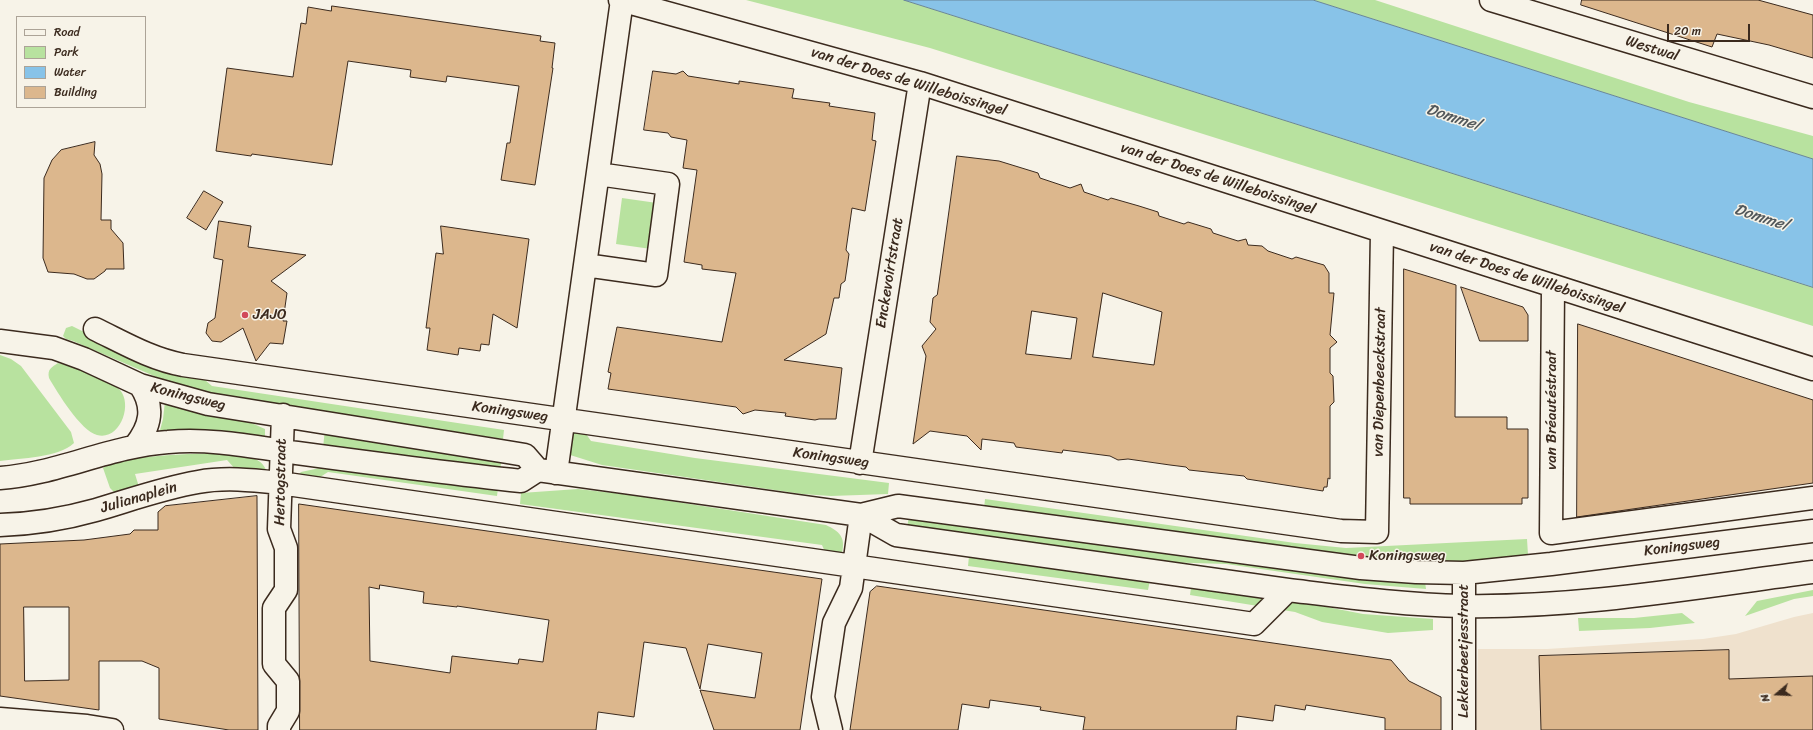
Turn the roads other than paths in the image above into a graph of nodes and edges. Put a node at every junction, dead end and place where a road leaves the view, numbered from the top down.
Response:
1 (621, 0) edge
2 (1491, 0) edge
3 (920, 83) junction
4 (1813, 97) edge
5 (598, 174) junction
6 (1382, 232) junction
7 (585, 265) junction
8 (1553, 287) junction
9 (95, 329) dead end
10 (0, 341) edge
11 (1813, 369) edge
12 (140, 385) junction
13 (282, 415) junction
14 (564, 420) junction
15 (134, 446) junction
16 (281, 450) junction
17 (860, 463) junction
18 (547, 472) junction
19 (0, 478) edge
20 (280, 483) junction
21 (1813, 498) edge
22 (861, 515) junction
23 (0, 525) edge
24 (1813, 531) edge
25 (1377, 532) joint
26 (1551, 533) joint
27 (854, 566) junction
28 (1813, 572) edge
29 (1464, 573) junction
30 (1288, 590) junction
31 (1464, 606) junction
32 (0, 719) edge
33 (112, 730) edge
34 (279, 730) edge
35 (831, 730) edge
36 (1464, 730) edge

1 - 3 street, van der Does de Willeboissingel
1 - 5 street
2 - 4 street, Westwal
3 - 6 street, van der Does de Willeboissingel
3 - 17 street, Enckevoirtstraat
5 - 7 street
5 - 7 street
6 - 8 street, van der Does de Willeboissingel
6 - 25 street, van Diepenbeeckstraat
7 - 14 street
8 - 11 street, van der Does de Willeboissingel
8 - 26 street, van Bréautéstraat
9 - 14 street, Koningsweg
10 - 12 street
12 - 13 street, Koningsweg
12 - 15 street
13 - 16 street, Hertogstraat
13 - 18 street, Koningsweg
14 - 17 street, Koningsweg
14 - 18 street
15 - 16 street
15 - 19 street
16 - 18 street
16 - 20 street, Hertogstraat
17 - 25 street, Koningsweg
18 - 22 street, Koningsweg
20 - 23 street, Julianaplein
20 - 27 street
20 - 34 street, Hertogstraat
21 - 26 street, Koningsweg
22 - 27 street
22 - 29 street, Koningsweg
22 - 30 street, Koningsweg
24 - 29 street, Koningsweg
27 - 30 street
27 - 35 street
28 - 31 street, Koningsweg
29 - 31 street, Lekkerbeetjesstraat
30 - 31 street, Koningsweg
31 - 36 street, Lekkerbeetjesstraat
32 - 33 street

